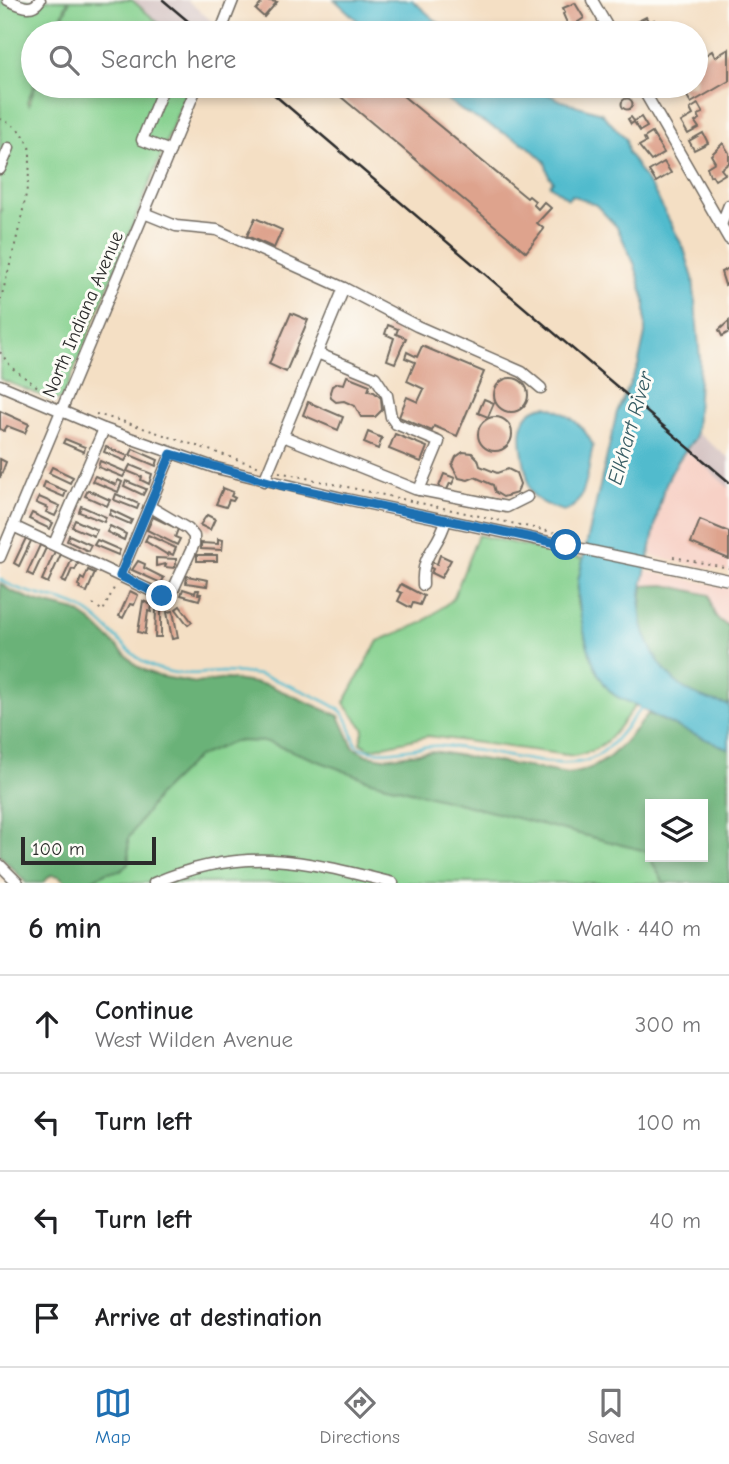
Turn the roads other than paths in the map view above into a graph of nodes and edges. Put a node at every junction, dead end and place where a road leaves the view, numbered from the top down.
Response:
1 (8, 0) edge
2 (40, 0) edge
3 (233, 0) edge
4 (592, 0) edge
5 (225, 21) edge
6 (604, 21) edge
7 (159, 98) edge
8 (192, 98) edge
9 (648, 98) edge
10 (9, 148) dead end
11 (170, 151) junction
12 (0, 169) edge
13 (729, 205) edge
14 (144, 213) junction
15 (721, 225) junction
16 (729, 239) edge
17 (344, 288) junction
18 (317, 353) junction
19 (0, 385) edge
20 (541, 388) dead end
21 (61, 411) junction
22 (104, 429) junction
23 (283, 436) junction
24 (171, 454) junction
25 (264, 481) junction
26 (419, 490) junction
27 (527, 497) dead end
28 (149, 506) junction
29 (446, 520) junction
30 (13, 526) junction
31 (54, 544) junction
32 (0, 556) edge
33 (120, 576) junction
34 (729, 580) edge
35 (423, 585) dead end
36 (0, 865) edge
37 (18, 883) edge
38 (154, 883) edge
39 (393, 883) edge

1 - 2 street
3 - 5 street
4 - 6 street
7 - 11 street
8 - 11 street, North Indiana Avenue
9 - 15 street
10 - 12 street
11 - 14 street, North Indiana Avenue
13 - 15 street
14 - 17 street
14 - 21 street, North Indiana Avenue
15 - 16 street
17 - 18 street
17 - 20 street
18 - 23 street
18 - 26 street
19 - 21 street
21 - 22 street
21 - 30 street, North Indiana Avenue
22 - 24 street
22 - 31 street
23 - 25 street
23 - 26 street
24 - 25 street
24 - 28 street
25 - 29 street
26 - 27 street
28 - 33 street
28 - 33 street
29 - 34 street
29 - 35 street
30 - 31 street
30 - 32 street, North Indiana Avenue
31 - 33 street
36 - 37 street
38 - 39 street

